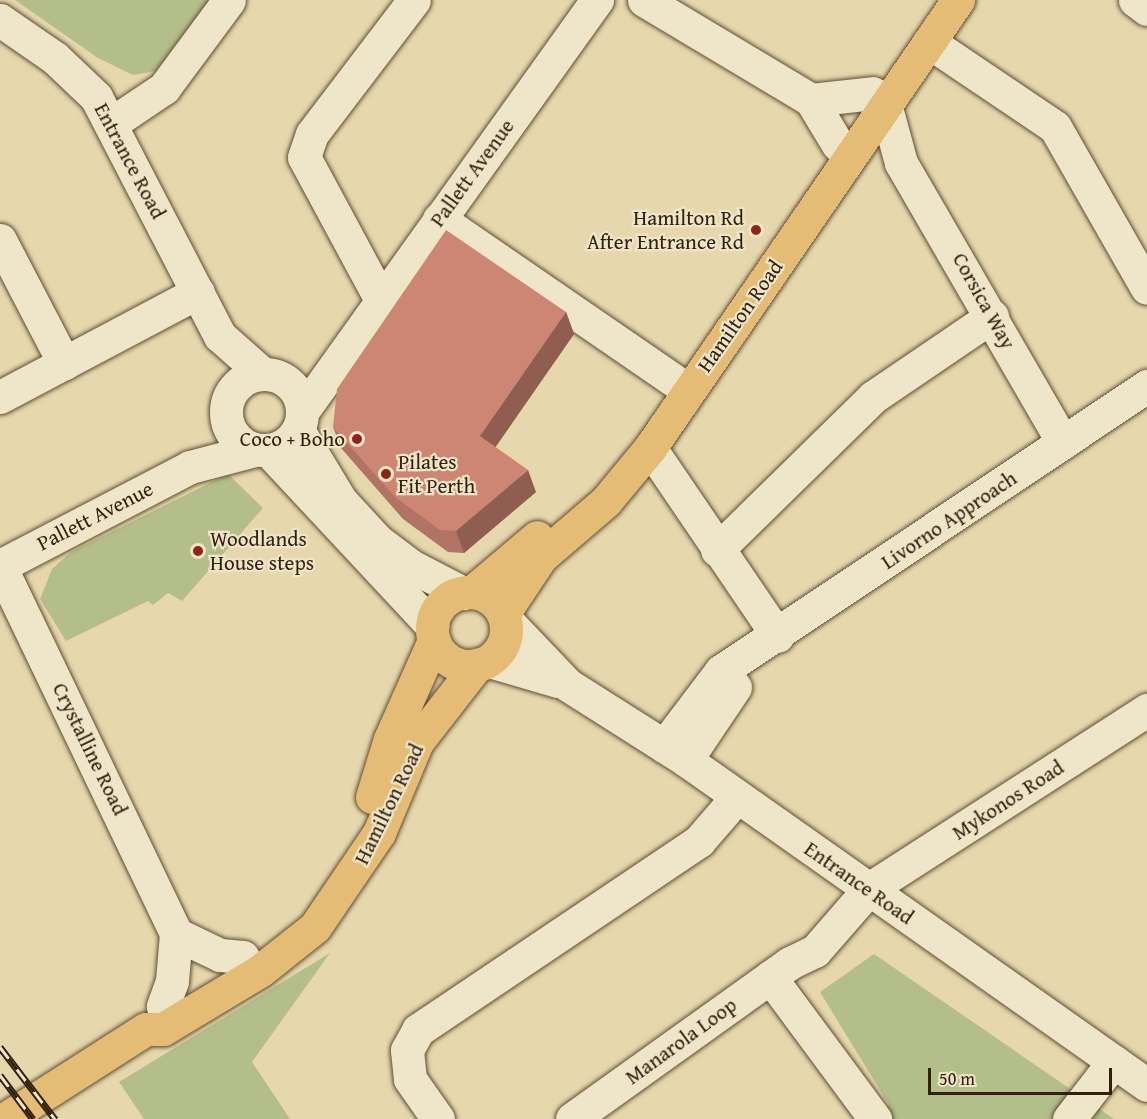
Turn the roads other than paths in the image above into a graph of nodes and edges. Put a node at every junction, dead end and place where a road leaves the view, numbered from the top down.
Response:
1 (229, 0) edge
2 (414, 0) edge
3 (597, 0) edge
4 (644, 0) edge
5 (933, 0) edge
6 (958, 0) edge
7 (1135, 0) edge
8 (1147, 9) edge
9 (0, 21) edge
10 (929, 42) junction
11 (879, 99) junction
12 (811, 100) junction
13 (112, 123) junction
14 (846, 148) junction
15 (901, 163) junction
16 (439, 219) junction
17 (0, 240) edge
18 (1147, 288) edge
19 (198, 292) junction
20 (381, 300) junction
21 (992, 316) junction
22 (220, 336) junction
23 (345, 345) junction
24 (64, 363) junction
25 (270, 375) junction
26 (672, 380) junction
27 (1147, 386) edge
28 (0, 397) edge
29 (227, 406) junction
30 (300, 421) junction
31 (1063, 443) junction
32 (651, 448) junction
33 (262, 450) junction
34 (190, 467) junction
35 (717, 550) junction
36 (0, 566) edge
37 (468, 592) junction
38 (504, 616) junction
39 (433, 633) junction
40 (778, 636) junction
41 (483, 663) junction
42 (568, 685) junction
43 (1147, 710) edge
44 (675, 753) junction
45 (737, 796) junction
46 (857, 882) junction
47 (176, 934) junction
48 (243, 957) junction
49 (780, 970) junction
50 (154, 1018) junction
51 (1136, 1074) edge
52 (5, 1119) edge
53 (438, 1119) edge
54 (572, 1119) edge
55 (875, 1119) edge
56 (1069, 1119) edge

1 - 13 street
2 - 20 street
3 - 16 street, Pallett Avenue
4 - 12 street
5 - 11 main road, Hamilton Road
6 - 10 main road, Hamilton Road
7 - 8 street
9 - 13 street, Entrance Road
10 - 11 main road, Hamilton Road
10 - 18 street
11 - 12 street
11 - 14 main road, Hamilton Road
11 - 15 street, Corsica Way
12 - 14 street
13 - 19 street, Entrance Road
14 - 15 street
14 - 26 main road, Hamilton Road
14 - 32 main road, Hamilton Road
15 - 21 street, Corsica Way
16 - 20 street, Pallett Avenue
16 - 26 street
17 - 24 street
19 - 22 street, Entrance Road
19 - 24 street
20 - 23 street, Pallett Avenue
21 - 31 street, Corsica Way
21 - 35 street
22 - 25 street, Entrance Road
22 - 29 street, Entrance Road
23 - 25 street, Pallett Avenue
23 - 30 street, Pallett Avenue
24 - 28 street
25 - 29 street
25 - 30 street
26 - 37 main road, Hamilton Road
27 - 31 street, Livorno Approach
29 - 33 street
29 - 34 street, Pallett Avenue
30 - 33 street
30 - 37 street
31 - 40 street, Livorno Approach
32 - 35 street
32 - 38 main road, Hamilton Road
33 - 34 street, Pallett Avenue
33 - 39 street
34 - 36 street, Pallett Avenue
35 - 40 street
36 - 47 street, Crystalline Road
37 - 38 main road
37 - 39 main road
38 - 41 main road
38 - 42 street, Entrance Road
39 - 41 main road
39 - 48 main road, Hamilton Road
40 - 44 street, Livorno Approach
41 - 42 street, Entrance Road
41 - 50 main road, Hamilton Road
42 - 44 street, Entrance Road
43 - 46 street, Mykonos Road
44 - 45 street, Entrance Road
45 - 46 street, Entrance Road
45 - 53 street
46 - 49 street, Manarola Loop
46 - 51 street, Entrance Road
47 - 48 street
47 - 50 street
48 - 50 main road, Hamilton Road
49 - 54 street, Manarola Loop
49 - 55 street
50 - 52 main road, Hamilton Road
51 - 56 street

